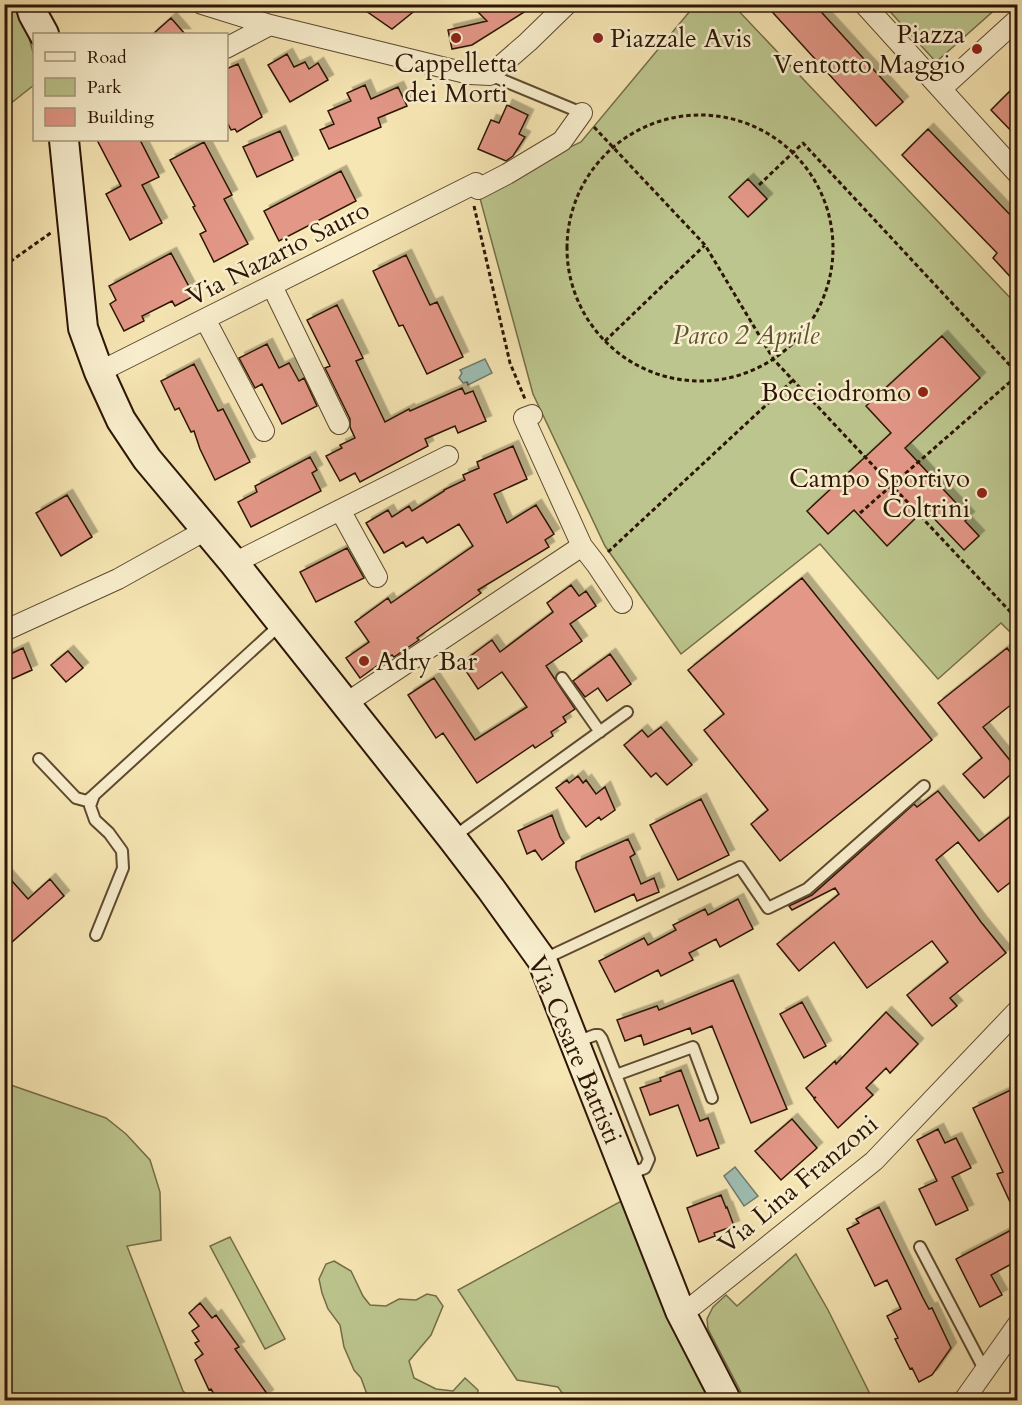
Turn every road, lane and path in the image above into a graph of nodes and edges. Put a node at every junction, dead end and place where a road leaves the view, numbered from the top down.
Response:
1 (30, 4) edge
2 (44, 4) edge
3 (202, 4) edge
4 (864, 4) edge
5 (562, 7) edge
6 (1017, 19) edge
7 (270, 25) junction
8 (45, 33) edge
9 (46, 33) edge
10 (228, 47) edge
11 (490, 75) junction
12 (940, 89) junction
13 (584, 111) junction
14 (64, 141) edge
15 (613, 147) junction
16 (793, 153) junction
17 (1017, 174) edge
18 (759, 185) dead end
19 (474, 188) junction
20 (72, 218) junction
21 (705, 245) junction
22 (4, 266) edge
23 (272, 286) junction
24 (205, 320) junction
25 (605, 341) junction
26 (774, 360) junction
27 (99, 372) junction
28 (1017, 375) edge
29 (793, 380) junction
30 (532, 415) joint
31 (339, 424) dead end
32 (264, 431) dead end
33 (448, 456) dead end
34 (891, 486) junction
35 (340, 510) junction
36 (860, 513) dead end
37 (206, 530) junction
38 (582, 546) junction
39 (234, 563) junction
40 (596, 564) junction
41 (377, 578) dead end
42 (622, 603) dead end
43 (1017, 620) edge
44 (281, 624) junction
45 (4, 631) edge
46 (562, 678) dead end
47 (345, 704) junction
48 (627, 712) dead end
49 (600, 732) junction
50 (39, 759) dead end
51 (924, 786) dead end
52 (94, 795) junction
53 (452, 838) junction
54 (96, 935) dead end
55 (542, 960) junction
56 (1017, 1010) edge
57 (574, 1042) junction
58 (616, 1075) junction
59 (712, 1098) dead end
60 (627, 1175) junction
61 (920, 1247) dead end
62 (680, 1311) junction
63 (1017, 1324) edge
64 (985, 1371) junction
65 (726, 1401) edge
66 (964, 1401) edge

1 - 8 street
2 - 9 street
3 - 7 street
4 - 12 street
5 - 11 street
6 - 12 street
7 - 10 street
7 - 11 street
11 - 13 lane
12 - 17 street
13 - 15 path
13 - 19 street, Via Nazario Sauro
14 - 20 street, Via Cesare Battisti
15 - 16 path
15 - 21 path
15 - 25 path
16 - 18 path
16 - 26 path
16 - 28 path
19 - 23 street, Via Nazario Sauro
19 - 30 path
20 - 22 path
20 - 27 street, Via Cesare Battisti
21 - 25 path
21 - 26 path
23 - 24 street, Via Nazario Sauro
23 - 31 street
24 - 27 street, Via Nazario Sauro
24 - 32 street
25 - 26 path
26 - 29 path
27 - 37 street, Via Cesare Battisti
28 - 34 path
29 - 34 path
29 - 40 path
30 - 38 street
33 - 35 street
34 - 36 path
34 - 43 path
35 - 39 street
35 - 41 street
37 - 39 street, Via Cesare Battisti
37 - 45 street
38 - 40 street
38 - 47 street
39 - 44 street, Via Cesare Battisti
40 - 42 street
44 - 47 street, Via Cesare Battisti
44 - 52 lane
46 - 49 lane
47 - 53 street, Via Cesare Battisti
48 - 49 lane
49 - 53 lane
50 - 52 lane
51 - 55 lane
52 - 54 lane
53 - 55 street, Via Cesare Battisti
55 - 57 street, Via Cesare Battisti
56 - 62 street, Via Lina Franzoni
57 - 58 lane
57 - 60 street, Via Cesare Battisti
58 - 59 lane
58 - 60 lane
60 - 62 street, Via Cesare Battisti
61 - 64 lane
62 - 65 street, Via Cesare Battisti
63 - 64 street
64 - 66 street

